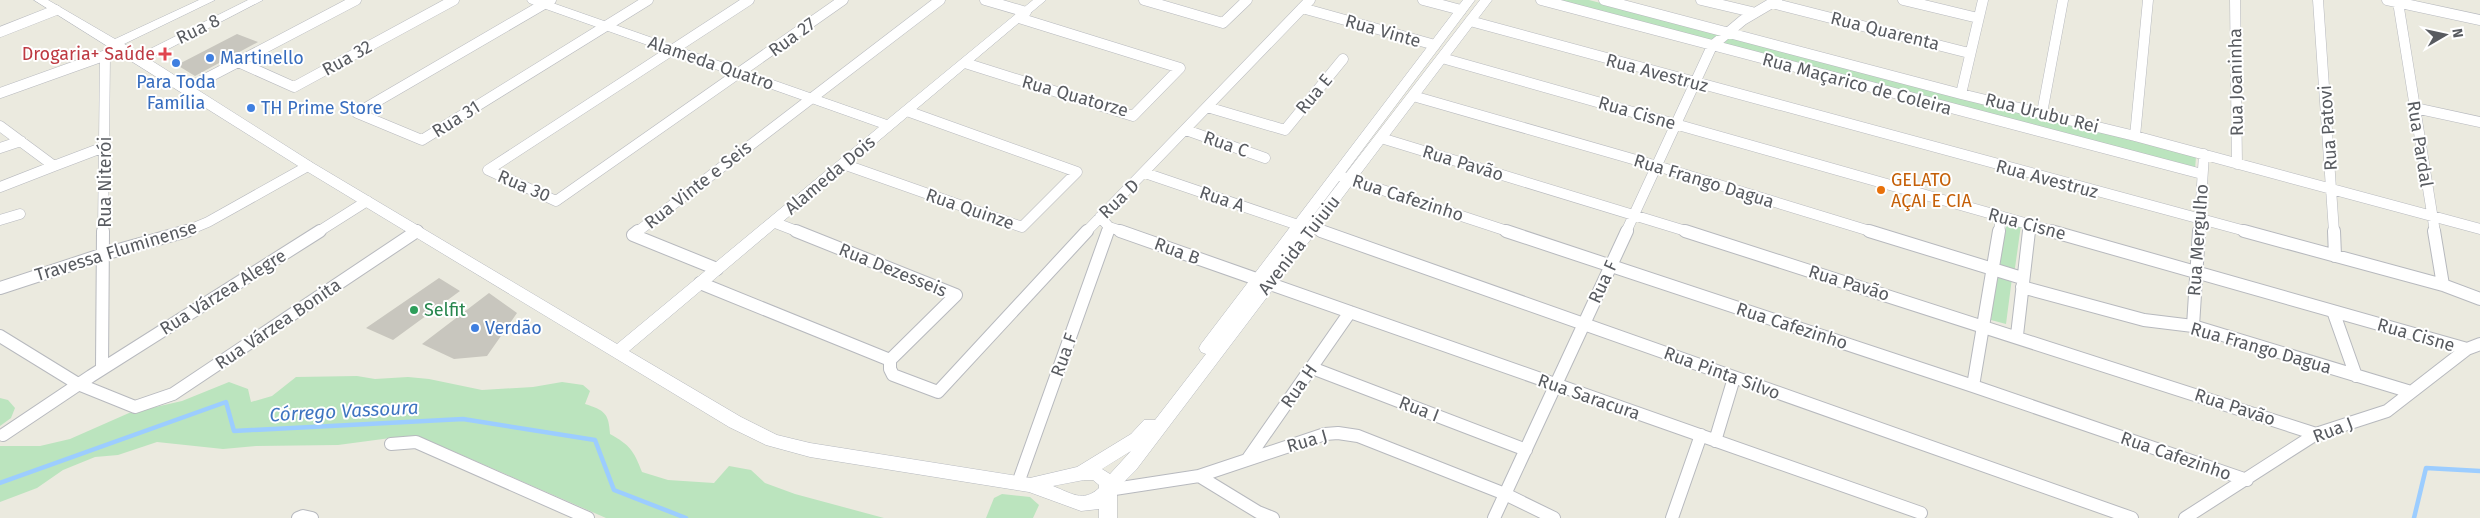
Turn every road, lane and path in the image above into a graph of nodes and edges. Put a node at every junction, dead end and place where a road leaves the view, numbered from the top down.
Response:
1 (40, 0) edge
2 (209, 0) edge
3 (257, 0) edge
4 (356, 0) edge
5 (454, 0) edge
6 (648, 0) edge
7 (749, 0) edge
8 (843, 0) edge
9 (940, 0) edge
10 (985, 0) edge
11 (1040, 0) edge
12 (1144, 0) edge
13 (1247, 0) edge
14 (1423, 0) edge
15 (1486, 0) edge
16 (1541, 0) edge
17 (1604, 0) edge
18 (1701, 0) edge
19 (1903, 0) edge
20 (1983, 0) edge
21 (2063, 0) edge
22 (2148, 0) edge
23 (2235, 0) edge
24 (2318, 0) edge
25 (2387, 0) edge
26 (2439, 0) edge
27 (542, 1) edge
28 (1775, 1) edge
29 (2398, 2) junction
30 (1306, 4) edge
31 (56, 10) junction
32 (1467, 11) edge
33 (2441, 11) junction
34 (1752, 12) junction
35 (1022, 15) junction
36 (1978, 18) junction
37 (2480, 20) edge
38 (607, 26) junction
39 (1726, 31) junction
40 (0, 32) edge
41 (119, 46) junction
42 (1712, 46) junction
43 (673, 49) junction
44 (1968, 53) junction
45 (105, 56) junction
46 (139, 59) junction
47 (1343, 59) dead end
48 (1433, 59) junction
49 (238, 62) junction
50 (965, 63) junction
51 (741, 73) junction
52 (1695, 84) junction
53 (186, 89) junction
54 (0, 93) edge
55 (1961, 94) junction
56 (1413, 96) junction
57 (811, 98) junction
58 (1207, 107) junction
59 (2415, 108) junction
60 (907, 111) junction
61 (2042, 113) junction
62 (2480, 122) edge
63 (1676, 124) junction
64 (0, 126) edge
65 (890, 126) junction
66 (1186, 130) junction
67 (1285, 130) joint
68 (2135, 136) junction
69 (1381, 138) junction
70 (21, 141) junction
71 (104, 147) junction
72 (0, 148) edge
73 (2204, 154) junction
74 (1266, 158) dead end
75 (843, 164) junction
76 (2237, 164) junction
77 (54, 166) junction
78 (308, 166) junction
79 (1657, 166) junction
80 (1145, 173) junction
81 (2202, 174) junction
82 (1343, 177) junction
83 (0, 187) edge
84 (2333, 192) junction
85 (367, 201) junction
86 (20, 214) dead end
87 (1634, 214) junction
88 (2431, 216) junction
89 (1100, 217) junction
90 (2001, 217) junction
91 (0, 220) edge
92 (2200, 220) junction
93 (773, 222) junction
94 (2030, 224) junction
95 (1109, 226) junction
96 (1305, 226) junction
97 (2480, 229) edge
98 (417, 231) junction
99 (104, 254) junction
100 (2335, 256) junction
101 (1611, 265) junction
102 (717, 268) junction
103 (1994, 270) junction
104 (2196, 271) junction
105 (1263, 282) junction
106 (700, 283) junction
107 (2022, 283) junction
108 (2443, 285) junction
109 (0, 288) edge
110 (2480, 299) edge
111 (2333, 311) junction
112 (1350, 312) junction
113 (1585, 322) junction
114 (1983, 325) junction
115 (2193, 326) junction
116 (2018, 335) junction
117 (3, 341) edge
118 (2480, 344) edge
119 (2467, 349) junction
120 (619, 351) junction
121 (890, 360) junction
122 (1312, 368) junction
123 (102, 369) junction
124 (2356, 376) junction
125 (1734, 378) junction
126 (78, 384) junction
127 (1556, 386) junction
128 (1973, 386) junction
129 (2411, 392) junction
130 (2316, 434) junction
131 (3, 435) dead end
132 (1701, 435) junction
133 (1715, 441) junction
134 (391, 444) dead end
135 (1526, 450) junction
136 (1247, 460) junction
137 (1079, 473) junction
138 (1199, 476) junction
139 (2247, 480) junction
140 (1024, 484) junction
141 (1108, 490) junction
142 (1506, 494) junction
143 (1081, 507) edge
144 (1921, 514) dead end
145 (298, 518) edge
146 (312, 518) edge
147 (588, 518) edge
148 (1108, 518) edge
149 (1273, 518) edge
150 (1494, 518) edge
151 (1554, 518) edge
152 (1672, 518) edge
153 (2132, 518) edge
154 (2185, 518) edge

1 - 31 main road
2 - 41 main road
3 - 46 main road, Rua 8
4 - 49 street
5 - 49 street, Rua 32
6 - 38 street
7 - 43 street
8 - 51 street, Rua 27
9 - 57 street
10 - 35 street
11 - 35 main road, Alameda Dois
12 - 13 street
14 - 32 street, Rua Avestruz
15 - 32 main road, Avenida Tuiuiu
16 - 42 street, Rua Maçarico de Coleira
17 - 39 street, Rua Urubu Rei
18 - 34 street
19 - 36 street
20 - 36 street
21 - 61 street
22 - 68 street
23 - 76 street, Rua Joaninha
24 - 84 street, Rua Patovi
25 - 29 street
26 - 33 street
27 - 38 main road, Alameda Quatro
27 - 38 street, Rua 31
28 - 34 street, Rua F
28 - 44 street, Rua Quarenta
29 - 33 street
29 - 59 street, Rua Pardal
30 - 48 street, Rua Vinte
30 - 58 street, Rua D
31 - 40 street
31 - 41 main road
32 - 48 main road, Avenida Tuiuiu
32 - 52 street, Rua Avestruz
33 - 37 street
34 - 39 street, Rua F
35 - 50 main road, Alameda Dois
35 - 50 street, Rua Quatorze
36 - 44 street
38 - 43 main road, Alameda Quatro
39 - 42 street, Rua F
39 - 55 street, Rua Urubu Rei
41 - 45 street
41 - 46 main road
42 - 52 street, Rua F
42 - 81 street, Rua Maçarico de Coleira
43 - 51 main road, Alameda Quatro
43 - 51 street, Rua 30
44 - 55 street
45 - 54 street
45 - 71 street, Rua Niterói
46 - 53 main road
47 - 67 street, Rua E
48 - 56 main road, Avenida Tuiuiu
48 - 63 street, Rua Cisne
48 - 82 main road, Avenida Tuiuiu
49 - 53 street
50 - 60 main road, Alameda Dois
51 - 57 main road, Alameda Quatro
52 - 63 street, Rua F
52 - 92 street, Rua Avestruz
53 - 78 main road
55 - 61 street, Rua Urubu Rei
56 - 69 main road, Avenida Tuiuiu
56 - 79 street, Rua Frango Dagua
57 - 65 main road, Alameda Quatro
57 - 102 street, Rua Vinte e Seis
58 - 66 street, Rua D
58 - 67 street, Rua C
59 - 62 street
59 - 88 street, Rua Pardal
60 - 65 main road, Alameda Dois
60 - 75 street, Rua Quinze
61 - 68 street, Rua Urubu Rei
63 - 79 street, Rua F
63 - 90 street, Rua Cisne
64 - 70 street
65 - 75 main road, Alameda Dois
66 - 74 street, Rua C
66 - 80 street, Rua D
68 - 73 street, Rua Urubu Rei
69 - 82 main road, Avenida Tuiuiu
69 - 87 street, Rua Pavão
70 - 72 street
70 - 77 street
71 - 77 street
71 - 99 street, Rua Niterói
73 - 76 street, Rua Urubu Rei
73 - 81 street, Rua Mergulho
75 - 93 main road, Alameda Dois
76 - 84 street, Rua Urubu Rei
77 - 83 street
78 - 85 main road
78 - 99 street, Travessa Fluminense
79 - 87 street, Rua F
79 - 103 street, Rua Frango Dagua
80 - 89 street, Rua D
80 - 96 street, Rua A
81 - 92 street, Rua Mergulho
82 - 96 main road, Avenida Tuiuiu
82 - 101 street, Rua Cafezinho
84 - 88 street, Rua Urubu Rei
84 - 100 street, Rua Patovi
85 - 98 main road
85 - 123 street, Rua Várzea Alegre
86 - 91 street
87 - 101 street, Rua F
87 - 114 street, Rua Pavão
88 - 97 street, Rua Urubu Rei
88 - 108 street, Rua Pardal
89 - 95 street, Rua B
89 - 121 street, Rua D
90 - 94 street, Rua Cisne
90 - 103 street
92 - 100 street, Rua Avestruz
92 - 104 street, Rua Mergulho
93 - 102 main road, Alameda Dois
93 - 121 street, Rua Dezesseis
94 - 104 street, Rua Cisne
94 - 107 street
95 - 105 street, Rua B
95 - 140 street, Rua F
96 - 105 main road, Avenida Tuiuiu
96 - 113 street, Rua Pinta Silvo
98 - 120 main road
98 - 126 street, Rua Várzea Bonita
99 - 109 street, Travessa Fluminense
99 - 123 street, Rua Niterói
100 - 108 street, Rua Avestruz
101 - 113 street, Rua F
101 - 128 street, Rua Cafezinho
102 - 106 main road, Alameda Dois
103 - 107 street, Rua Frango Dagua
103 - 114 street
104 - 111 street, Rua Cisne
104 - 115 street, Rua Mergulho
105 - 112 street, Rua Saracura
105 - 137 main road, Avenida Tuiuiu
105 - 141 main road, Avenida Tuiuiu
106 - 120 main road, Alameda Dois
106 - 121 street
107 - 115 street, Rua Frango Dagua
107 - 116 street
108 - 110 street, Rua Avestruz
111 - 119 street, Rua Cisne
111 - 124 street
112 - 122 street, Rua H
112 - 127 street, Rua Saracura
113 - 125 street, Rua Pinta Silvo
113 - 127 street, Rua F
114 - 116 street, Rua Pavão
114 - 128 street
115 - 124 street, Rua Frango Dagua
116 - 130 street, Rua Pavão
117 - 126 street
118 - 119 street, Rua J
119 - 129 street, Rua J
120 - 140 main road
122 - 135 street, Rua I
122 - 136 street, Rua H
123 - 126 street, Rua Várzea Alegre
124 - 129 street, Rua Frango Dagua
125 - 133 street
125 - 153 street, Rua Pinta Silvo
126 - 131 street, Rua Várzea Alegre
127 - 132 street, Rua Saracura
127 - 135 street, Rua F
128 - 139 street, Rua Cafezinho
129 - 130 street, Rua J
130 - 139 street, Rua J
132 - 133 street, Rua Saracura
132 - 152 street
133 - 144 street, Rua Saracura
134 - 147 street
135 - 142 street, Rua F
136 - 138 street, Rua J
136 - 142 street, Rua J
137 - 140 main road
137 - 141 main road
137 - 143 main road
138 - 141 street, Rua J
138 - 149 street
139 - 154 street, Rua J
140 - 143 main road
141 - 143 main road
141 - 148 main road
142 - 150 street, Rua F
142 - 151 street, Rua J
145 - 146 street

